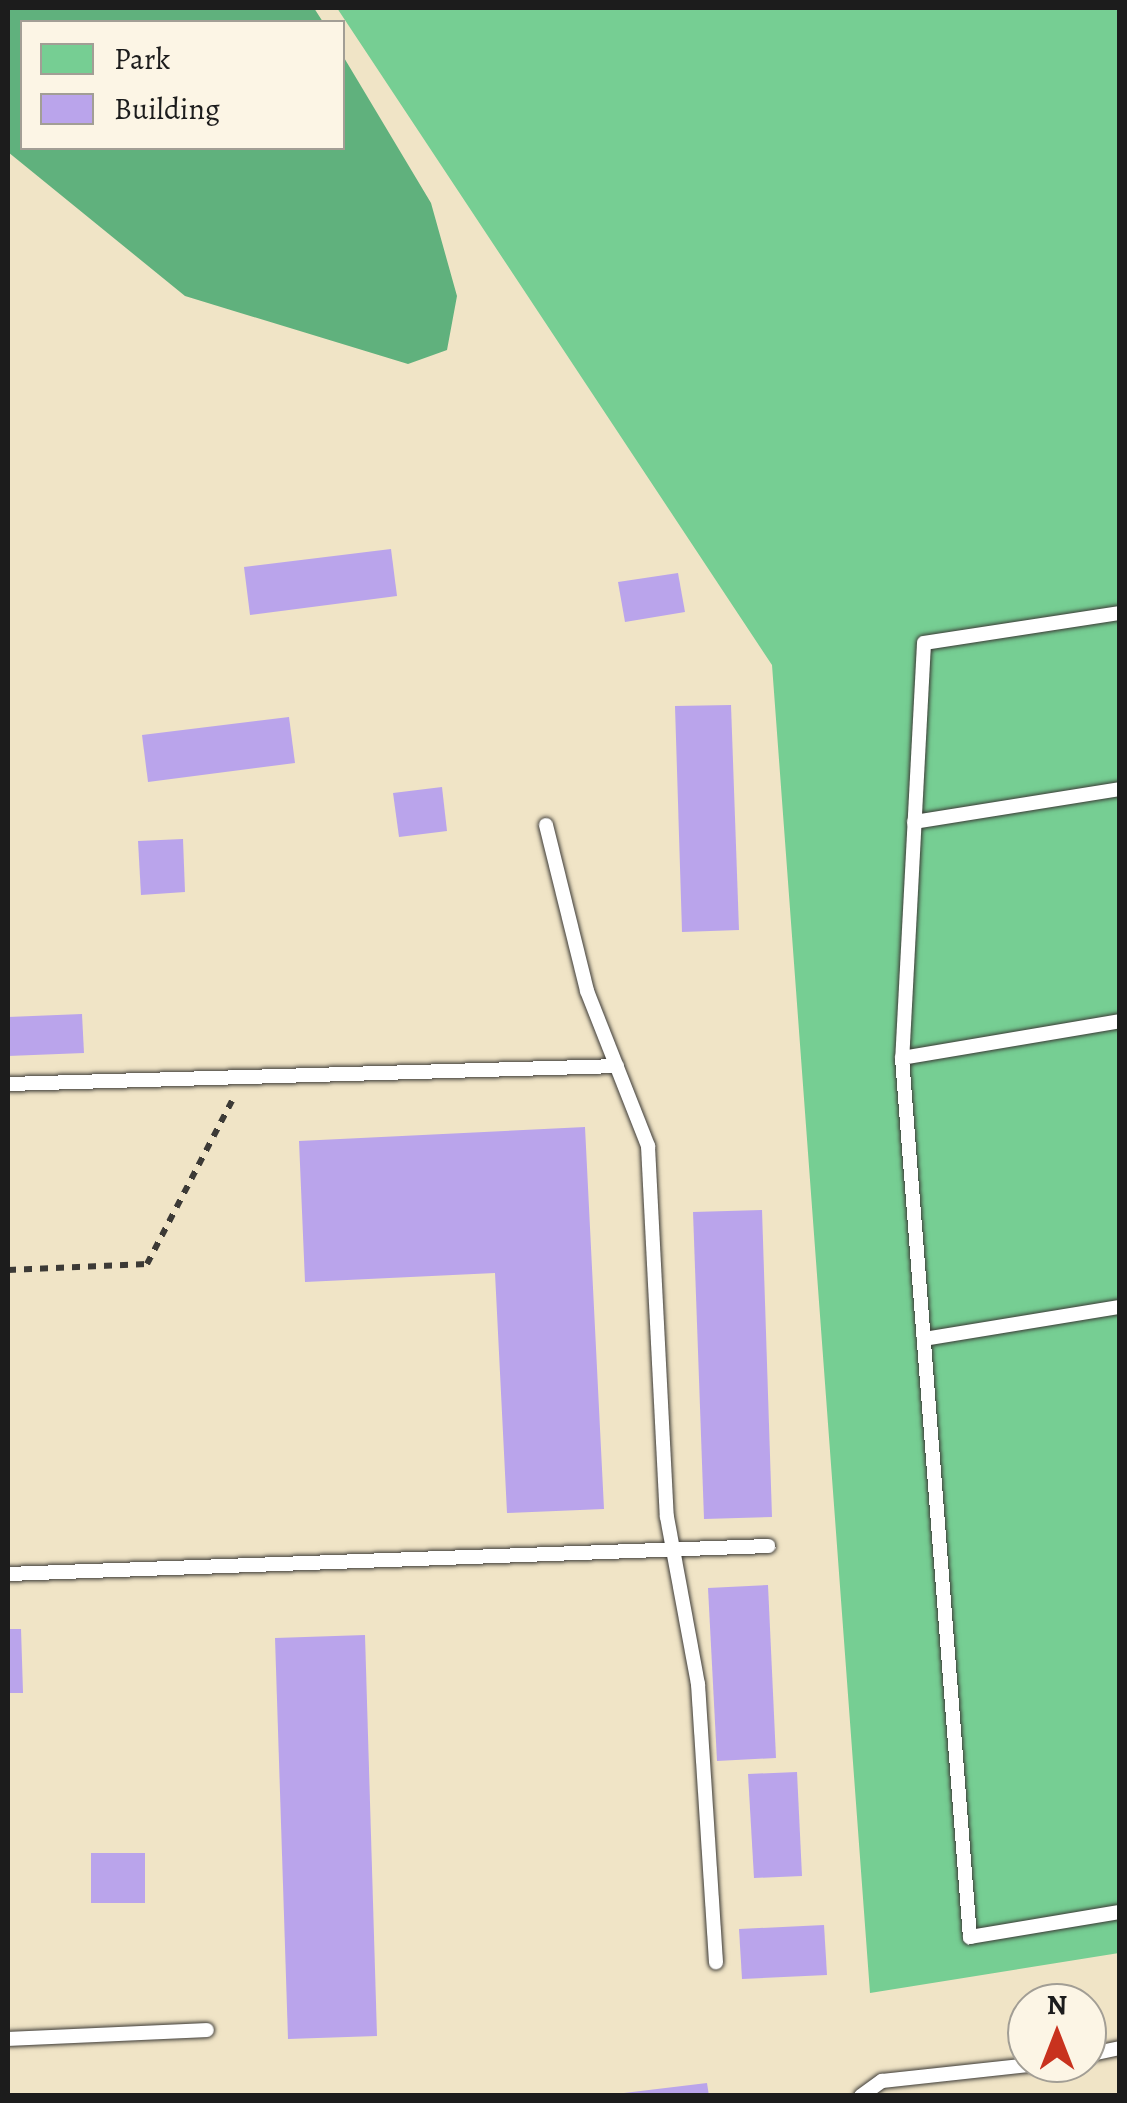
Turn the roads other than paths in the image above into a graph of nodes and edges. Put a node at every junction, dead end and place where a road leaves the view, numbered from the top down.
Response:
1 (1120, 612) edge
2 (1120, 788) edge
3 (914, 822) junction
4 (546, 825) dead end
5 (1120, 1021) edge
6 (902, 1058) junction
7 (617, 1066) junction
8 (8, 1084) edge
9 (1120, 1307) edge
10 (924, 1340) junction
11 (768, 1546) dead end
12 (673, 1549) junction
13 (8, 1574) edge
14 (1120, 1912) edge
15 (716, 1962) dead end
16 (206, 2030) dead end
17 (8, 2040) edge
18 (1007, 2068) edge
19 (861, 2096) edge

1 - 3 lane
2 - 3 lane
3 - 6 lane
4 - 7 lane
5 - 6 lane
6 - 10 lane
7 - 8 lane
7 - 12 lane
9 - 10 lane
10 - 14 lane
11 - 12 lane
12 - 13 lane
12 - 15 lane
16 - 17 lane
18 - 19 lane

